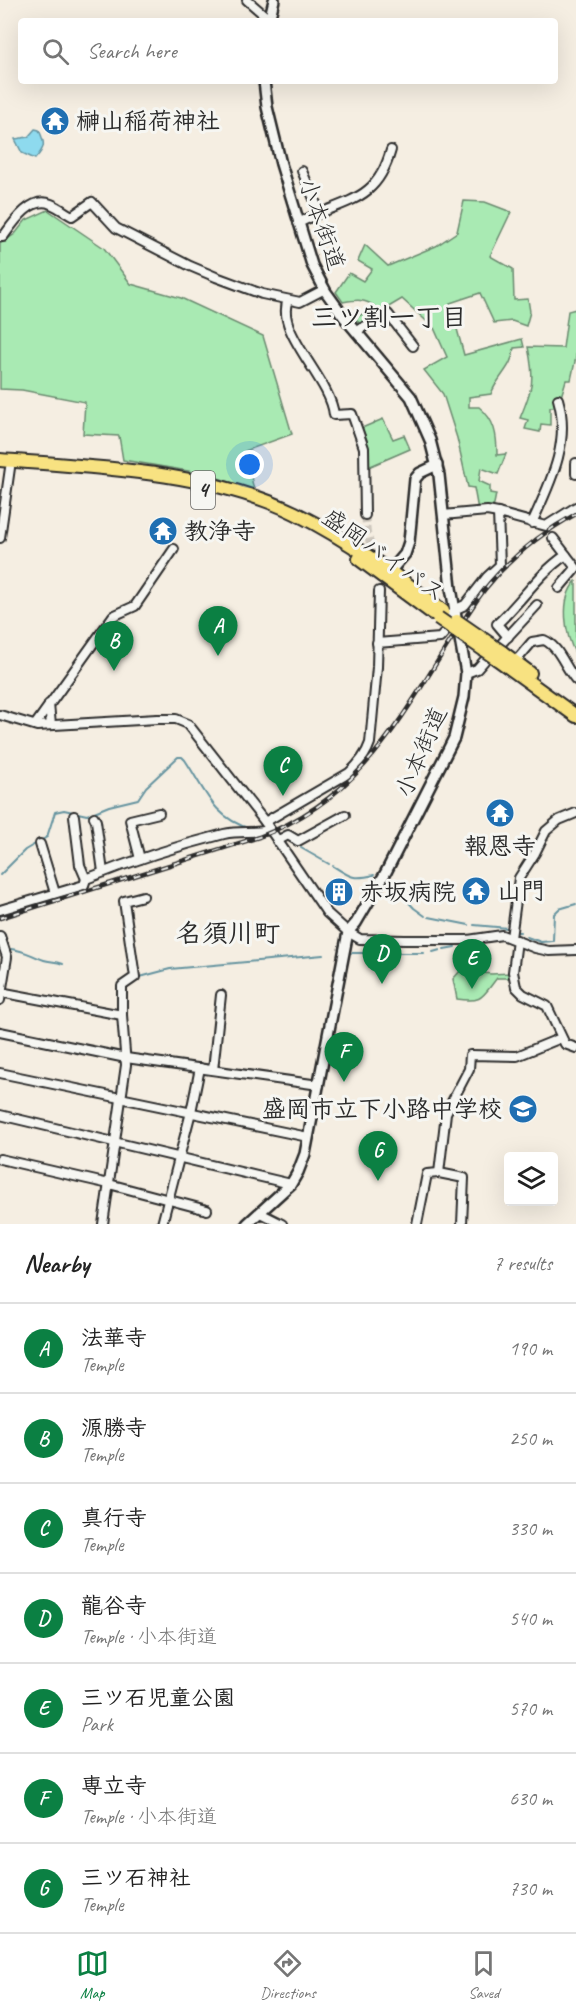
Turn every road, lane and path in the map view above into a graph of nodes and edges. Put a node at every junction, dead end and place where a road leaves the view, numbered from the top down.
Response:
1 (247, 0) edge
2 (274, 0) edge
3 (266, 18) edge
4 (270, 18) edge
5 (264, 84) edge
6 (391, 150) dead end
7 (302, 171) dead end
8 (320, 213) junction
9 (298, 223) junction
10 (0, 237) edge
11 (325, 289) junction
12 (288, 300) junction
13 (356, 332) junction
14 (413, 346) dead end
15 (558, 399) dead end
16 (576, 462) edge
17 (3, 465) edge
18 (437, 465) junction
19 (576, 474) edge
20 (576, 507) edge
21 (498, 513) junction
22 (365, 515) tunnel mouth
23 (443, 515) junction
24 (532, 523) junction
25 (0, 538) edge
26 (553, 538) dead end
27 (174, 549) dead end
28 (566, 555) junction
29 (388, 574) junction
30 (559, 588) dead end
31 (379, 591) dead end
32 (537, 605) dead end
33 (446, 613) junction
34 (508, 637) junction
35 (377, 643) junction
36 (496, 654) junction
37 (515, 662) junction
38 (466, 672) junction
39 (576, 680) edge
40 (48, 704) junction
41 (576, 706) edge
42 (0, 715) edge
43 (576, 716) edge
44 (35, 725) junction
45 (51, 725) junction
46 (159, 813) dead end
47 (576, 813) edge
48 (345, 814) dead end
49 (74, 816) dead end
50 (93, 817) dead end
51 (264, 822) junction
52 (270, 830) junction
53 (277, 841) junction
54 (40, 844) dead end
55 (140, 859) junction
56 (103, 872) junction
57 (86, 879) junction
58 (55, 893) junction
59 (143, 896) dead end
60 (0, 910) edge
61 (348, 932) junction
62 (0, 936) edge
63 (514, 939) junction
64 (576, 950) edge
65 (0, 995) edge
66 (221, 995) dead end
67 (122, 1015) junction
68 (0, 1032) edge
69 (561, 1038) junction
70 (576, 1048) edge
71 (126, 1058) junction
72 (200, 1068) junction
73 (213, 1070) junction
74 (0, 1072) edge
75 (319, 1085) junction
76 (121, 1097) junction
77 (191, 1112) junction
78 (0, 1115) edge
79 (308, 1137) junction
80 (114, 1142) junction
81 (179, 1156) junction
82 (0, 1160) edge
83 (439, 1173) junction
84 (109, 1184) junction
85 (291, 1184) junction
86 (168, 1199) junction
87 (207, 1210) dead end
88 (260, 1213) junction
89 (103, 1224) edge
90 (162, 1224) edge
91 (247, 1224) edge
92 (282, 1224) edge
93 (417, 1224) edge
94 (462, 1224) edge

1 - 3 street
2 - 4 street
5 - 9 street, 小本街道
6 - 8 street
7 - 8 street
8 - 9 street
9 - 11 street, 小本街道
10 - 12 street
11 - 12 street
11 - 13 street, 小本街道
12 - 22 street
13 - 14 street
13 - 18 street, 小本街道
15 - 24 street
16 - 19 street
17 - 25 street
17 - 29 highway, 盛岡バイパス / 4
18 - 23 street, 小本街道
18 - 29 street
20 - 24 street
21 - 23 street
21 - 24 street
21 - 33 street
23 - 33 street, 小本街道
26 - 28 street
27 - 40 street
28 - 30 street
28 - 34 street
29 - 33 highway, 盛岡バイパス / 4
31 - 35 street
32 - 34 street
33 - 35 street
33 - 36 highway, 盛岡バイパス / 4, bridge
33 - 38 street, 小本街道
34 - 36 street
35 - 51 street
36 - 37 highway, 盛岡バイパス / 4
36 - 38 street
36 - 43 highway, 盛岡バイパス / 4
37 - 39 street
37 - 41 highway, 盛岡バイパス / 4
38 - 61 street, 小本街道
40 - 44 street
40 - 45 street
42 - 44 street
44 - 45 street
45 - 51 street
46 - 55 street
47 - 63 street
48 - 53 street
49 - 57 street
50 - 56 street
51 - 52 street
52 - 53 street
52 - 55 street
53 - 61 street
54 - 58 street
55 - 56 street
56 - 57 street
57 - 58 street
58 - 60 street
59 - 67 street
61 - 63 street
61 - 75 street, 小本街道
62 - 65 street
63 - 64 street
63 - 69 street
65 - 67 street
66 - 73 street
67 - 71 street
68 - 71 street
69 - 70 street
69 - 83 street
71 - 72 street
71 - 76 street
72 - 73 street
72 - 77 street
73 - 75 street
74 - 76 street
75 - 79 street, 小本街道
76 - 77 street
76 - 80 street
77 - 79 street
77 - 81 street
78 - 80 street
79 - 85 street, 小本街道
80 - 81 street
80 - 84 street
81 - 85 street
81 - 86 street
82 - 84 street
83 - 93 street
83 - 94 street
84 - 86 street
84 - 89 street
85 - 88 street, 小本街道
86 - 87 street
86 - 90 street
88 - 91 street, 小本街道
88 - 92 street

